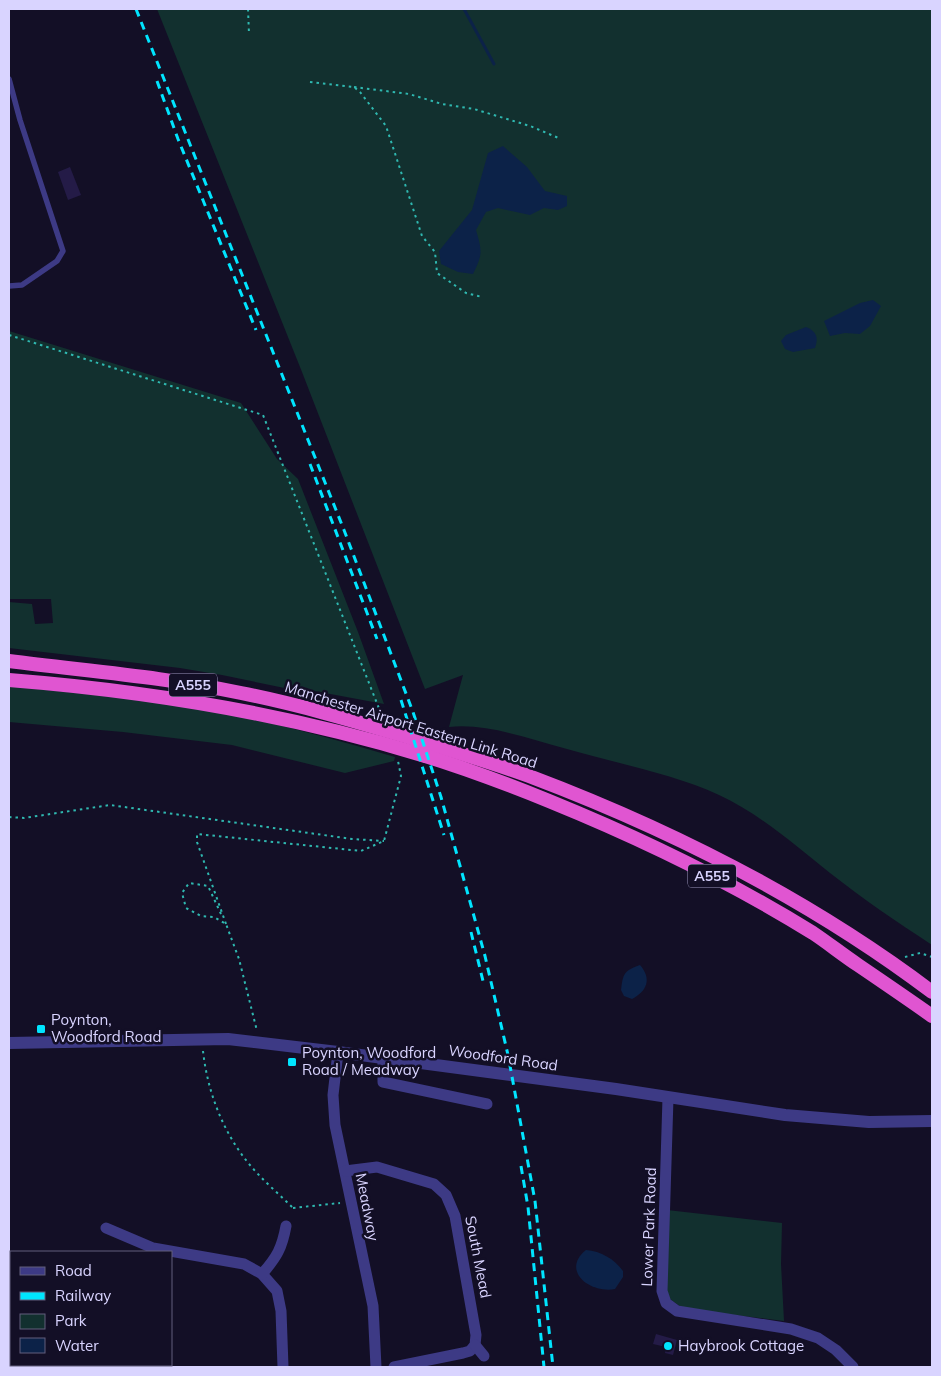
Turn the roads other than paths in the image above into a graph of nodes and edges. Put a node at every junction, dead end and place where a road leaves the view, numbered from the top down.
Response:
1 (9, 79) edge
2 (9, 286) edge
3 (9, 661) edge
4 (9, 680) edge
5 (372, 734) junction
6 (932, 992) edge
7 (932, 1016) edge
8 (9, 1043) edge
9 (338, 1052) junction
10 (383, 1058) junction
11 (668, 1098) junction
12 (487, 1104) dead end
13 (932, 1121) edge
14 (344, 1170) junction
15 (286, 1226) dead end
16 (106, 1228) dead end
17 (153, 1250) edge
18 (172, 1253) edge
19 (262, 1274) junction
20 (475, 1345) junction
21 (484, 1356) dead end
22 (283, 1367) edge
23 (376, 1367) edge
24 (394, 1367) edge
25 (853, 1367) edge

1 - 2 lane
3 - 5 highway, Manchester Airport Eastern Link Road / A555
4 - 5 highway, Manchester Airport Eastern Link Road / A555
5 - 6 highway, Manchester Airport Eastern Link Road / A555
5 - 7 highway, Manchester Airport Eastern Link Road / A555
8 - 9 street, Woodford Road
9 - 10 street, Woodford Road
9 - 14 street, Meadway
10 - 11 street, Woodford Road
10 - 12 street
11 - 13 street, Woodford Road
11 - 25 street, Lower Park Road
14 - 20 street, South Mead
14 - 23 street, Meadway
15 - 19 street
16 - 17 street
18 - 19 street
19 - 22 street
20 - 21 street
20 - 24 street

